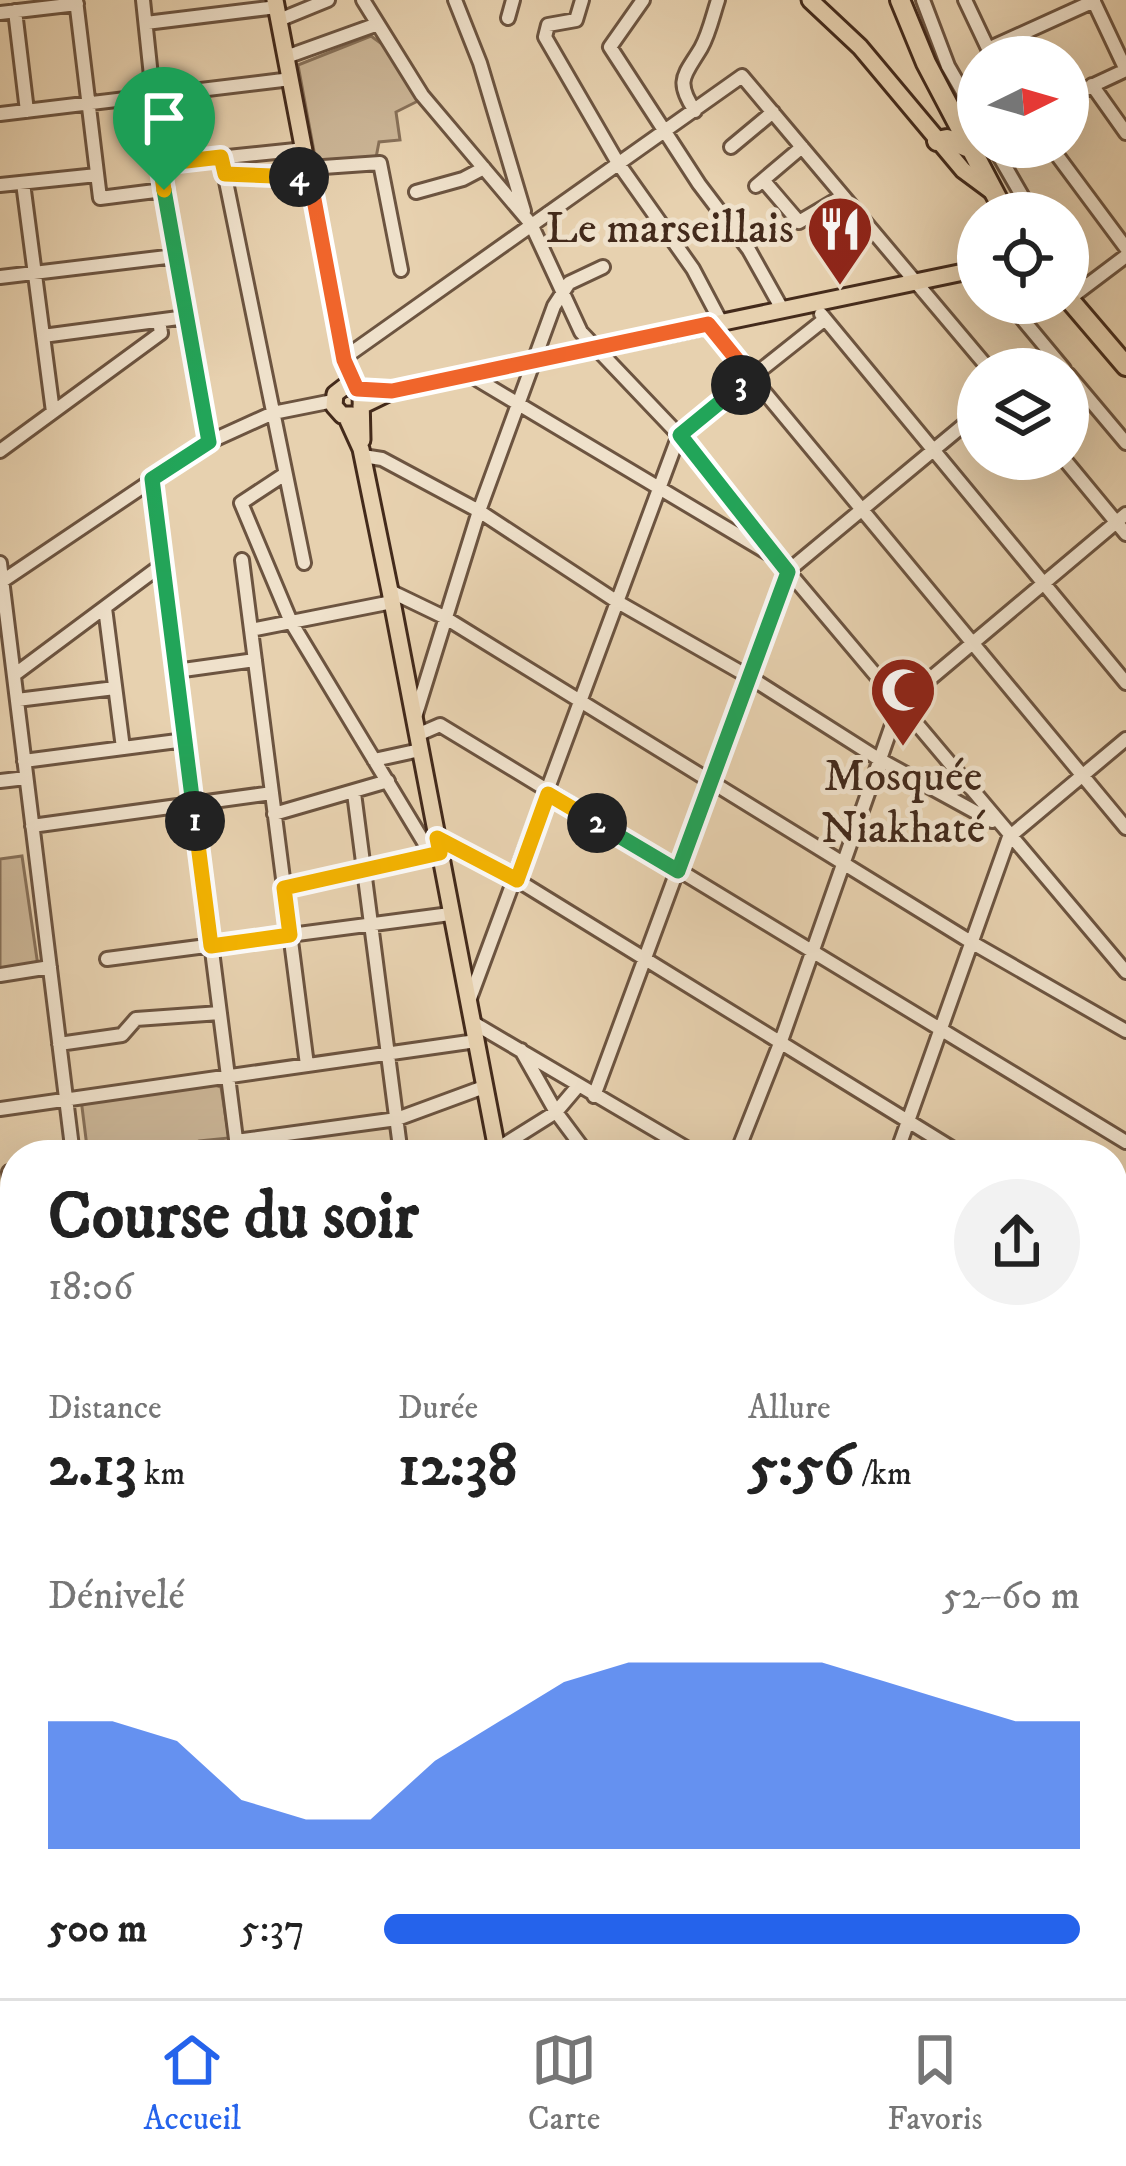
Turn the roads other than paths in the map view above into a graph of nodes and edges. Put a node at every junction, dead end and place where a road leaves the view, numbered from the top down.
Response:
1 (143, 0) edge
2 (211, 0) edge
3 (328, 0) edge
4 (363, 0) edge
5 (455, 0) edge
6 (513, 0) edge
7 (582, 0) edge
8 (643, 0) edge
9 (718, 0) edge
10 (810, 0) edge
11 (900, 0) edge
12 (923, 0) edge
13 (965, 0) edge
14 (1094, 1) edge
15 (76, 2) edge
16 (277, 9) edge
17 (7, 12) edge
18 (213, 15) junction
19 (508, 18) dead end
20 (146, 23) junction
21 (375, 25) junction
22 (982, 36) edge
23 (1024, 36) edge
24 (286, 57) junction
25 (1126, 70) edge
26 (291, 80) junction
27 (957, 82) edge
28 (1092, 85) junction
29 (1089, 86) edge
30 (153, 96) junction
31 (88, 104) junction
32 (27, 111) junction
33 (695, 111) junction
34 (773, 112) junction
35 (0, 114) edge
36 (957, 117) edge
37 (1125, 129) edge
38 (664, 130) junction
39 (937, 141) junction
40 (957, 141) edge
41 (731, 146) dead end
42 (802, 148) junction
43 (305, 149) junction
44 (221, 157) junction
45 (160, 164) junction
46 (618, 164) junction
47 (484, 168) junction
48 (983, 168) edge
49 (1066, 168) edge
50 (309, 173) junction
51 (225, 174) junction
52 (97, 175) junction
53 (23, 183) junction
54 (0, 185) edge
55 (164, 190) junction
56 (993, 191) joint
57 (416, 192) dead end
58 (843, 196) junction
59 (529, 221) junction
60 (1126, 252) edge
61 (175, 256) junction
62 (603, 267) dead end
63 (401, 270) dead end
64 (35, 273) junction
65 (957, 274) edge
66 (0, 277) edge
67 (1089, 283) edge
68 (916, 284) junction
69 (562, 289) junction
70 (813, 303) junction
71 (782, 309) junction
72 (1089, 315) edge
73 (186, 317) junction
74 (825, 319) junction
75 (158, 321) junction
76 (715, 323) junction
77 (1027, 324) edge
78 (43, 335) junction
79 (598, 348) junction
80 (971, 348) edge
81 (1047, 348) edge
82 (344, 359) junction
83 (536, 362) junction
84 (1126, 366) edge
85 (470, 375) junction
86 (751, 377) junction
87 (1089, 399) edge
88 (350, 400) junction
89 (518, 406) junction
90 (53, 412) junction
91 (273, 412) junction
92 (957, 430) edge
93 (680, 435) junction
94 (209, 442) junction
95 (1126, 443) edge
96 (934, 448) junction
97 (0, 451) edge
98 (362, 453) junction
99 (286, 474) junction
100 (152, 479) junction
101 (1083, 480) edge
102 (657, 488) junction
103 (862, 508) junction
104 (479, 511) junction
105 (1123, 523) edge
106 (777, 558) junction
107 (242, 560) dead end
108 (0, 563) edge
109 (304, 563) dead end
110 (163, 565) junction
111 (788, 572) junction
112 (1, 582) edge
113 (1045, 584) junction
114 (391, 596) junction
115 (616, 601) junction
116 (105, 608) junction
117 (444, 617) junction
118 (291, 622) junction
119 (251, 630) junction
120 (973, 642) junction
121 (255, 660) junction
122 (176, 670) junction
123 (14, 675) junction
124 (751, 678) junction
125 (1126, 682) edge
126 (115, 688) junction
127 (17, 700) junction
128 (582, 704) junction
129 (899, 705) junction
130 (417, 735) junction
131 (1126, 739) edge
132 (185, 740) junction
133 (123, 748) junction
134 (877, 758) junction
135 (374, 760) junction
136 (24, 761) junction
137 (1082, 775) junction
138 (26, 778) junction
139 (712, 780) junction
140 (0, 781) edge
141 (388, 781) junction
142 (272, 793) junction
143 (354, 793) junction
144 (548, 794) junction
145 (193, 804) junction
146 (274, 814) junction
147 (999, 824) junction
148 (32, 826) junction
149 (1126, 828) edge
150 (1009, 837) junction
151 (436, 849) junction
152 (842, 860) junction
153 (364, 870) junction
154 (678, 871) junction
155 (517, 880) junction
156 (284, 888) junction
157 (450, 914) junction
158 (371, 924) junction
159 (290, 935) junction
160 (971, 942) junction
161 (211, 946) junction
162 (811, 952) junction
163 (107, 959) dead end
164 (646, 959) junction
165 (50, 968) junction
166 (1126, 972) edge
167 (0, 975) edge
168 (469, 1001) junction
169 (220, 1013) junction
170 (472, 1022) junction
171 (941, 1029) junction
172 (1126, 1031) edge
173 (476, 1041) junction
174 (781, 1041) junction
175 (59, 1044) junction
176 (520, 1048) junction
177 (388, 1054) junction
178 (307, 1065) junction
179 (228, 1077) junction
180 (578, 1086) junction
181 (484, 1088) junction
182 (594, 1096) junction
183 (66, 1100) junction
184 (0, 1109) edge
185 (556, 1112) junction
186 (397, 1119) junction
187 (908, 1121) junction
188 (71, 1140) edge
189 (236, 1140) edge
190 (281, 1140) edge
191 (399, 1140) edge
192 (495, 1140) edge
193 (515, 1140) edge
194 (577, 1140) edge
195 (672, 1140) edge
196 (742, 1140) edge
197 (901, 1140) edge
198 (939, 1140) edge
199 (1123, 1140) edge

1 - 20 street
2 - 18 street
3 - 16 street
4 - 21 street
5 - 59 street
6 - 19 street
7 - 46 street
8 - 38 street
9 - 33 street
10 - 39 main road
11 - 36 highway
12 - 27 street
13 - 22 street
14 - 23 street
14 - 25 street
15 - 17 street
15 - 31 street
16 - 18 street
16 - 24 main road
17 - 32 street
18 - 20 street
20 - 30 street
21 - 24 street
21 - 47 street
24 - 26 main road
25 - 28 street
26 - 30 street
26 - 43 main road
28 - 29 street
28 - 37 street
30 - 31 street
30 - 45 street
31 - 32 street
31 - 52 street
32 - 35 street
33 - 34 street
33 - 38 street
34 - 41 street
34 - 42 street
38 - 46 street
38 - 71 street
39 - 40 highway
39 - 56 main road
42 - 58 street
42 - 58 street
43 - 44 street
43 - 50 main road
44 - 45 street
44 - 51 street
45 - 55 street
46 - 59 street
46 - 76 street
47 - 57 street
47 - 59 street
48 - 56 highway
49 - 60 street
50 - 51 street
50 - 63 street
50 - 82 main road
51 - 91 street
52 - 53 street
52 - 55 street
53 - 54 street
53 - 64 street
55 - 61 street
58 - 68 street
59 - 69 street
59 - 82 street
60 - 67 street
61 - 64 street
61 - 73 street
62 - 69 street
64 - 66 street
64 - 78 street
65 - 68 main road
68 - 70 main road
68 - 80 street
69 - 79 street
69 - 83 street
70 - 71 main road
70 - 74 street
71 - 76 main road
72 - 84 highway
73 - 75 street
73 - 94 street
74 - 86 street
74 - 96 street
75 - 78 street
75 - 90 street
76 - 79 main road
76 - 86 street
77 - 81 street
78 - 90 street
79 - 83 main road
79 - 93 street
82 - 88 main road
83 - 85 main road
83 - 89 street
85 - 88 main road
85 - 89 street
86 - 93 street
86 - 103 street
87 - 95 street
88 - 91 street
88 - 98 main road
89 - 102 street
89 - 104 street
90 - 97 street
91 - 94 street
91 - 99 street
92 - 96 street
93 - 102 street
93 - 106 street
94 - 100 street
96 - 103 street
96 - 113 street
98 - 104 street
98 - 114 main road
99 - 109 street
99 - 118 street
100 - 110 street
100 - 112 street
101 - 105 street
102 - 106 street
102 - 115 street
103 - 111 street
103 - 120 street
104 - 115 street
104 - 117 street
105 - 113 street
106 - 111 street
107 - 119 street
108 - 112 street
110 - 116 street
110 - 122 street
111 - 124 street
111 - 129 street
112 - 123 street
113 - 120 street
113 - 125 street
114 - 117 street
114 - 118 street
114 - 130 main road
115 - 124 street
115 - 128 street
116 - 123 street
116 - 126 street
117 - 128 street
117 - 130 street
118 - 119 street
118 - 135 street
119 - 121 street
120 - 129 street
120 - 137 street
121 - 122 street
121 - 142 street
122 - 132 street
123 - 127 street
124 - 134 street
124 - 139 street
126 - 127 street
126 - 133 street
127 - 136 street
128 - 139 street
128 - 144 street
129 - 134 street
129 - 147 street
130 - 135 street
130 - 144 street
130 - 151 main road
131 - 137 street
132 - 133 street
132 - 145 street
133 - 136 street
134 - 147 street
134 - 152 street
135 - 141 street
136 - 138 street
137 - 149 street
137 - 150 street
138 - 140 street
138 - 148 street
139 - 152 street
139 - 154 street
141 - 143 street
141 - 151 street
142 - 145 street
142 - 146 street
143 - 146 street
143 - 153 street
144 - 154 street
144 - 155 street
145 - 148 street
145 - 161 street
146 - 156 street
147 - 150 street
148 - 165 street
150 - 160 street
150 - 166 street
151 - 153 street
151 - 155 street
151 - 157 main road
152 - 160 street
152 - 162 street
153 - 156 street
153 - 158 street
154 - 162 street
154 - 164 street
155 - 164 street
155 - 168 street
156 - 159 street
157 - 158 street
157 - 168 main road
158 - 159 street
158 - 177 street
159 - 161 street
159 - 178 street
160 - 171 street
160 - 172 street
161 - 163 street
161 - 169 street
162 - 171 street
162 - 174 street
164 - 174 street
164 - 182 street
165 - 167 street
165 - 175 street
168 - 170 main road
169 - 175 street
169 - 179 street
170 - 173 main road
170 - 176 street
171 - 187 street
171 - 199 street
173 - 177 street
173 - 181 main road
174 - 187 street
174 - 196 street
175 - 183 street
176 - 180 street
176 - 185 street
177 - 178 street
177 - 186 street
178 - 179 street
179 - 183 street
179 - 189 street
180 - 182 street
180 - 185 street
181 - 186 street
181 - 192 main road
182 - 195 street
183 - 184 street
183 - 188 street
185 - 193 street
185 - 194 street
186 - 190 street
186 - 191 street
187 - 197 street
187 - 198 street

